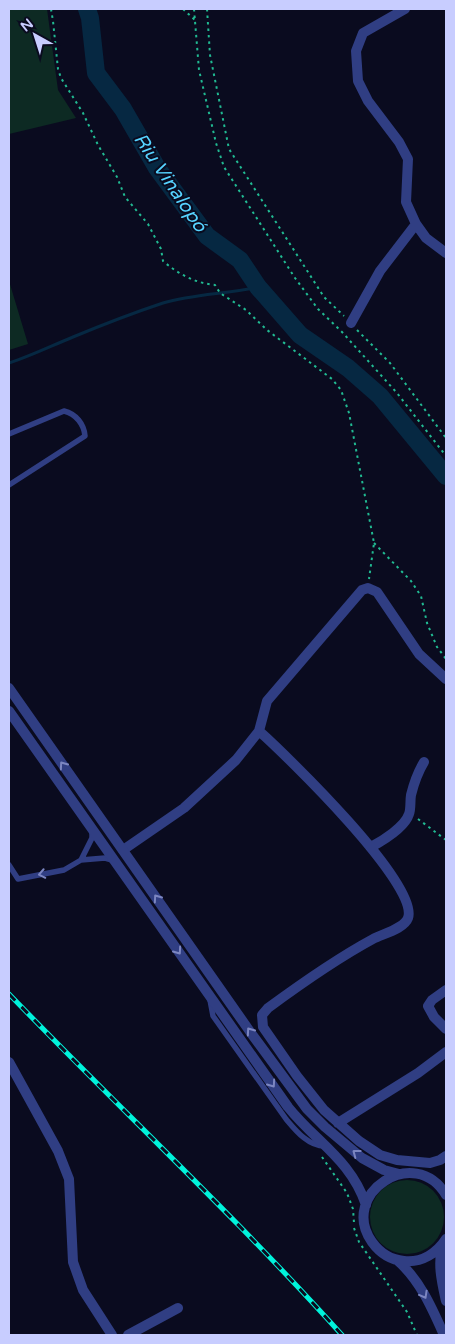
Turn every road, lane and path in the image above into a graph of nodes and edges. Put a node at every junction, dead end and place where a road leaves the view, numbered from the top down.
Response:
1 (51, 9) edge
2 (183, 9) edge
3 (194, 9) edge
4 (206, 9) edge
5 (406, 9) edge
6 (196, 21) junction
7 (416, 224) junction
8 (446, 253) edge
9 (351, 323) junction
10 (9, 434) edge
11 (446, 438) edge
12 (446, 456) edge
13 (9, 485) edge
14 (374, 543) junction
15 (368, 588) junction
16 (446, 660) edge
17 (446, 680) edge
18 (9, 688) edge
19 (9, 711) edge
20 (259, 731) junction
21 (424, 762) dead end
22 (404, 822) junction
23 (92, 829) junction
24 (446, 840) edge
25 (370, 847) junction
26 (123, 850) junction
27 (81, 860) junction
28 (114, 860) junction
29 (9, 865) edge
30 (446, 990) edge
31 (446, 1029) edge
32 (446, 1052) edge
33 (9, 1062) edge
34 (338, 1123) junction
35 (446, 1156) edge
36 (399, 1174) junction
37 (442, 1184) edge
38 (446, 1195) edge
39 (366, 1205) junction
40 (445, 1241) edge
41 (396, 1260) junction
42 (446, 1301) edge
43 (178, 1308) dead end
44 (112, 1335) edge
45 (128, 1335) edge
46 (444, 1335) edge

1 - 14 path
2 - 6 path
3 - 6 path
4 - 9 path
5 - 7 street
6 - 12 path
7 - 8 street
7 - 9 street
9 - 11 path
10 - 13 lane
14 - 15 path
14 - 16 path
15 - 17 street
15 - 20 street
26 -> 18 street
19 - 23 street
20 - 25 street
20 - 26 street
21 - 22 street
22 - 24 path
22 - 25 street
23 - 27 lane
23 - 28 street
25 - 34 street
36 -> 26 street
27 - 28 lane
27 -> 29 lane
28 -> 39 street
30 - 31 street
32 - 34 street
33 - 44 street
34 - 35 street
36 - 37 street
36 - 39 street
37 - 38 street
39 - 41 street
40 - 41 street
40 - 42 street
41 -> 46 street
43 - 45 street

